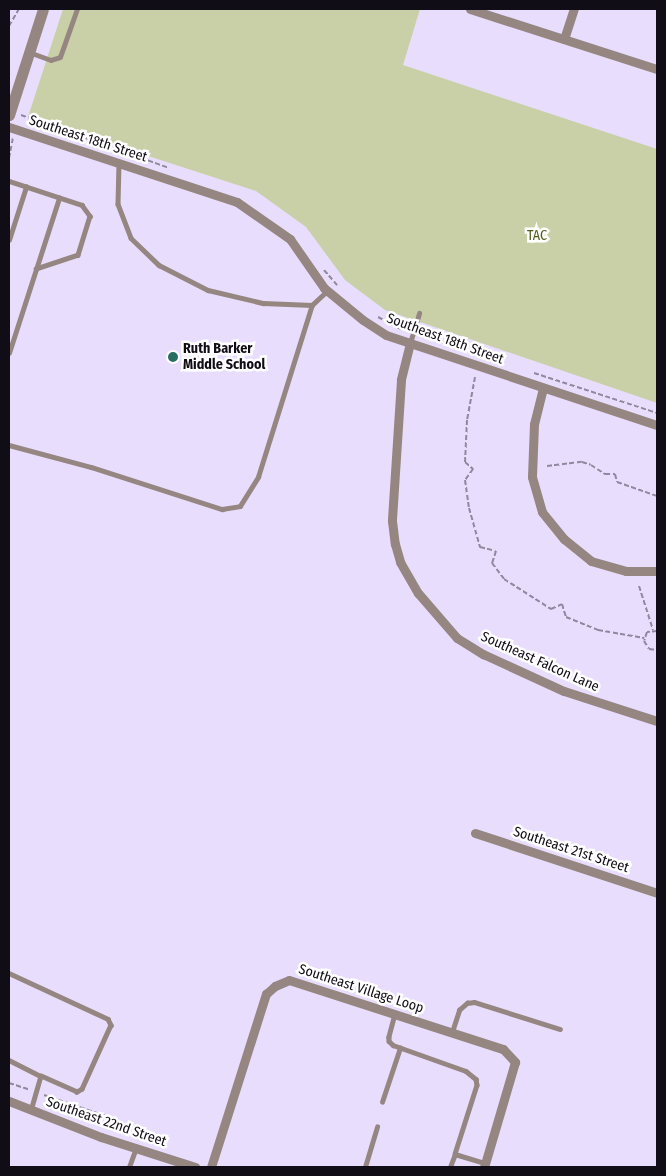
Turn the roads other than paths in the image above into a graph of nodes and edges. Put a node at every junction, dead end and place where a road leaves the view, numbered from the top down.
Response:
1 (43, 9) edge
2 (77, 9) edge
3 (470, 9) edge
4 (574, 9) edge
5 (564, 39) junction
6 (29, 52) junction
7 (657, 68) edge
8 (15, 115) edge
9 (9, 127) edge
10 (119, 163) junction
11 (9, 181) edge
12 (26, 187) junction
13 (59, 198) junction
14 (9, 240) edge
15 (36, 268) junction
16 (327, 291) junction
17 (312, 305) junction
18 (419, 313) dead end
19 (410, 343) junction
20 (10, 344) edge
21 (9, 353) edge
22 (543, 388) junction
23 (657, 425) edge
24 (9, 445) edge
25 (657, 571) edge
26 (657, 721) edge
27 (475, 833) dead end
28 (657, 893) edge
29 (9, 973) edge
30 (396, 1014) junction
31 (560, 1029) dead end
32 (452, 1032) junction
33 (400, 1048) junction
34 (9, 1060) edge
35 (41, 1076) junction
36 (9, 1101) edge
37 (382, 1102) dead end
38 (31, 1110) junction
39 (377, 1127) dead end
40 (136, 1148) junction
41 (455, 1154) junction
42 (485, 1165) edge
43 (130, 1167) edge
44 (195, 1167) edge
45 (211, 1167) edge
46 (365, 1167) edge
47 (450, 1167) edge

1 - 6 street
2 - 6 lane
3 - 5 street
4 - 5 street
5 - 7 street
6 - 8 street
9 - 10 street, Southeast 18th Street
10 - 16 street, Southeast 18th Street
10 - 17 lane
11 - 12 lane
12 - 13 lane
12 - 14 lane
13 - 15 lane
13 - 15 lane
15 - 20 lane
16 - 17 lane
16 - 19 street, Southeast 18th Street
17 - 24 lane
18 - 19 lane
19 - 22 street, Southeast 18th Street
19 - 26 street, Southeast Falcon Lane
20 - 21 lane
22 - 23 street, Southeast 18th Street
22 - 25 street
27 - 28 street, Southeast 21st Street
29 - 35 lane
30 - 32 street, Southeast Village Loop
30 - 33 lane
30 - 45 street, Southeast Village Loop
31 - 32 lane
32 - 42 street, Southeast Village Loop
33 - 37 lane
33 - 41 lane
34 - 35 lane
35 - 38 lane
36 - 38 street, Southeast 22nd Street
38 - 40 street, Southeast 22nd Street
39 - 46 lane
40 - 43 lane
40 - 44 street, Southeast 22nd Street
41 - 42 lane
41 - 47 lane

